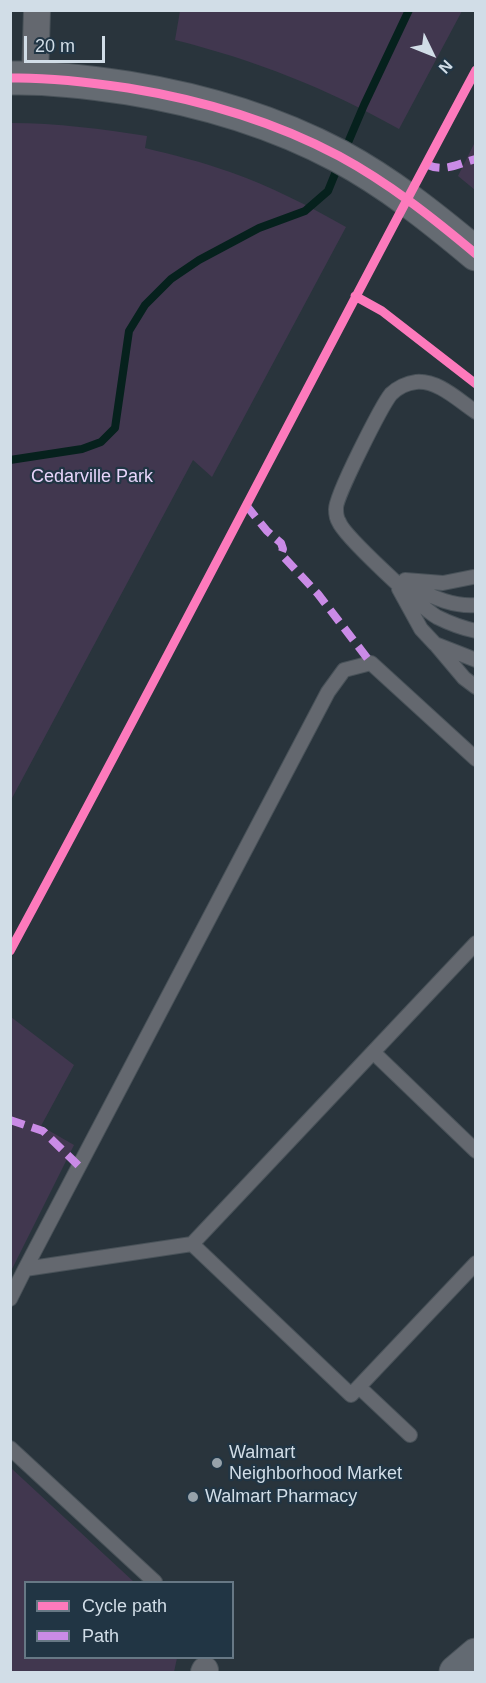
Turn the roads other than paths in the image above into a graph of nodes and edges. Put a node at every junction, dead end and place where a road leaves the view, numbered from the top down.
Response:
1 (37, 10) edge
2 (23, 77) edge
3 (476, 254) edge
4 (476, 412) edge
5 (473, 577) dead end
6 (394, 580) junction
7 (476, 605) edge
8 (476, 631) edge
9 (435, 644) junction
10 (476, 660) edge
11 (476, 687) edge
12 (476, 759) edge
13 (476, 943) edge
14 (373, 1052) junction
15 (476, 1151) edge
16 (192, 1244) junction
17 (476, 1263) edge
18 (25, 1269) junction
19 (10, 1299) edge
20 (359, 1386) junction
21 (410, 1435) dead end
22 (10, 1448) edge
23 (154, 1581) edge
24 (476, 1655) edge
25 (456, 1672) edge

1 - 2 street
2 - 3 main road
4 - 6 lane
5 - 6 lane
6 - 7 lane
6 - 8 lane
6 - 9 lane
9 - 10 lane
9 - 11 lane
12 - 18 lane
13 - 14 lane
14 - 15 lane
14 - 16 lane
16 - 18 lane
16 - 20 lane
17 - 20 lane
18 - 19 lane
20 - 21 lane
22 - 23 lane
24 - 25 main road

